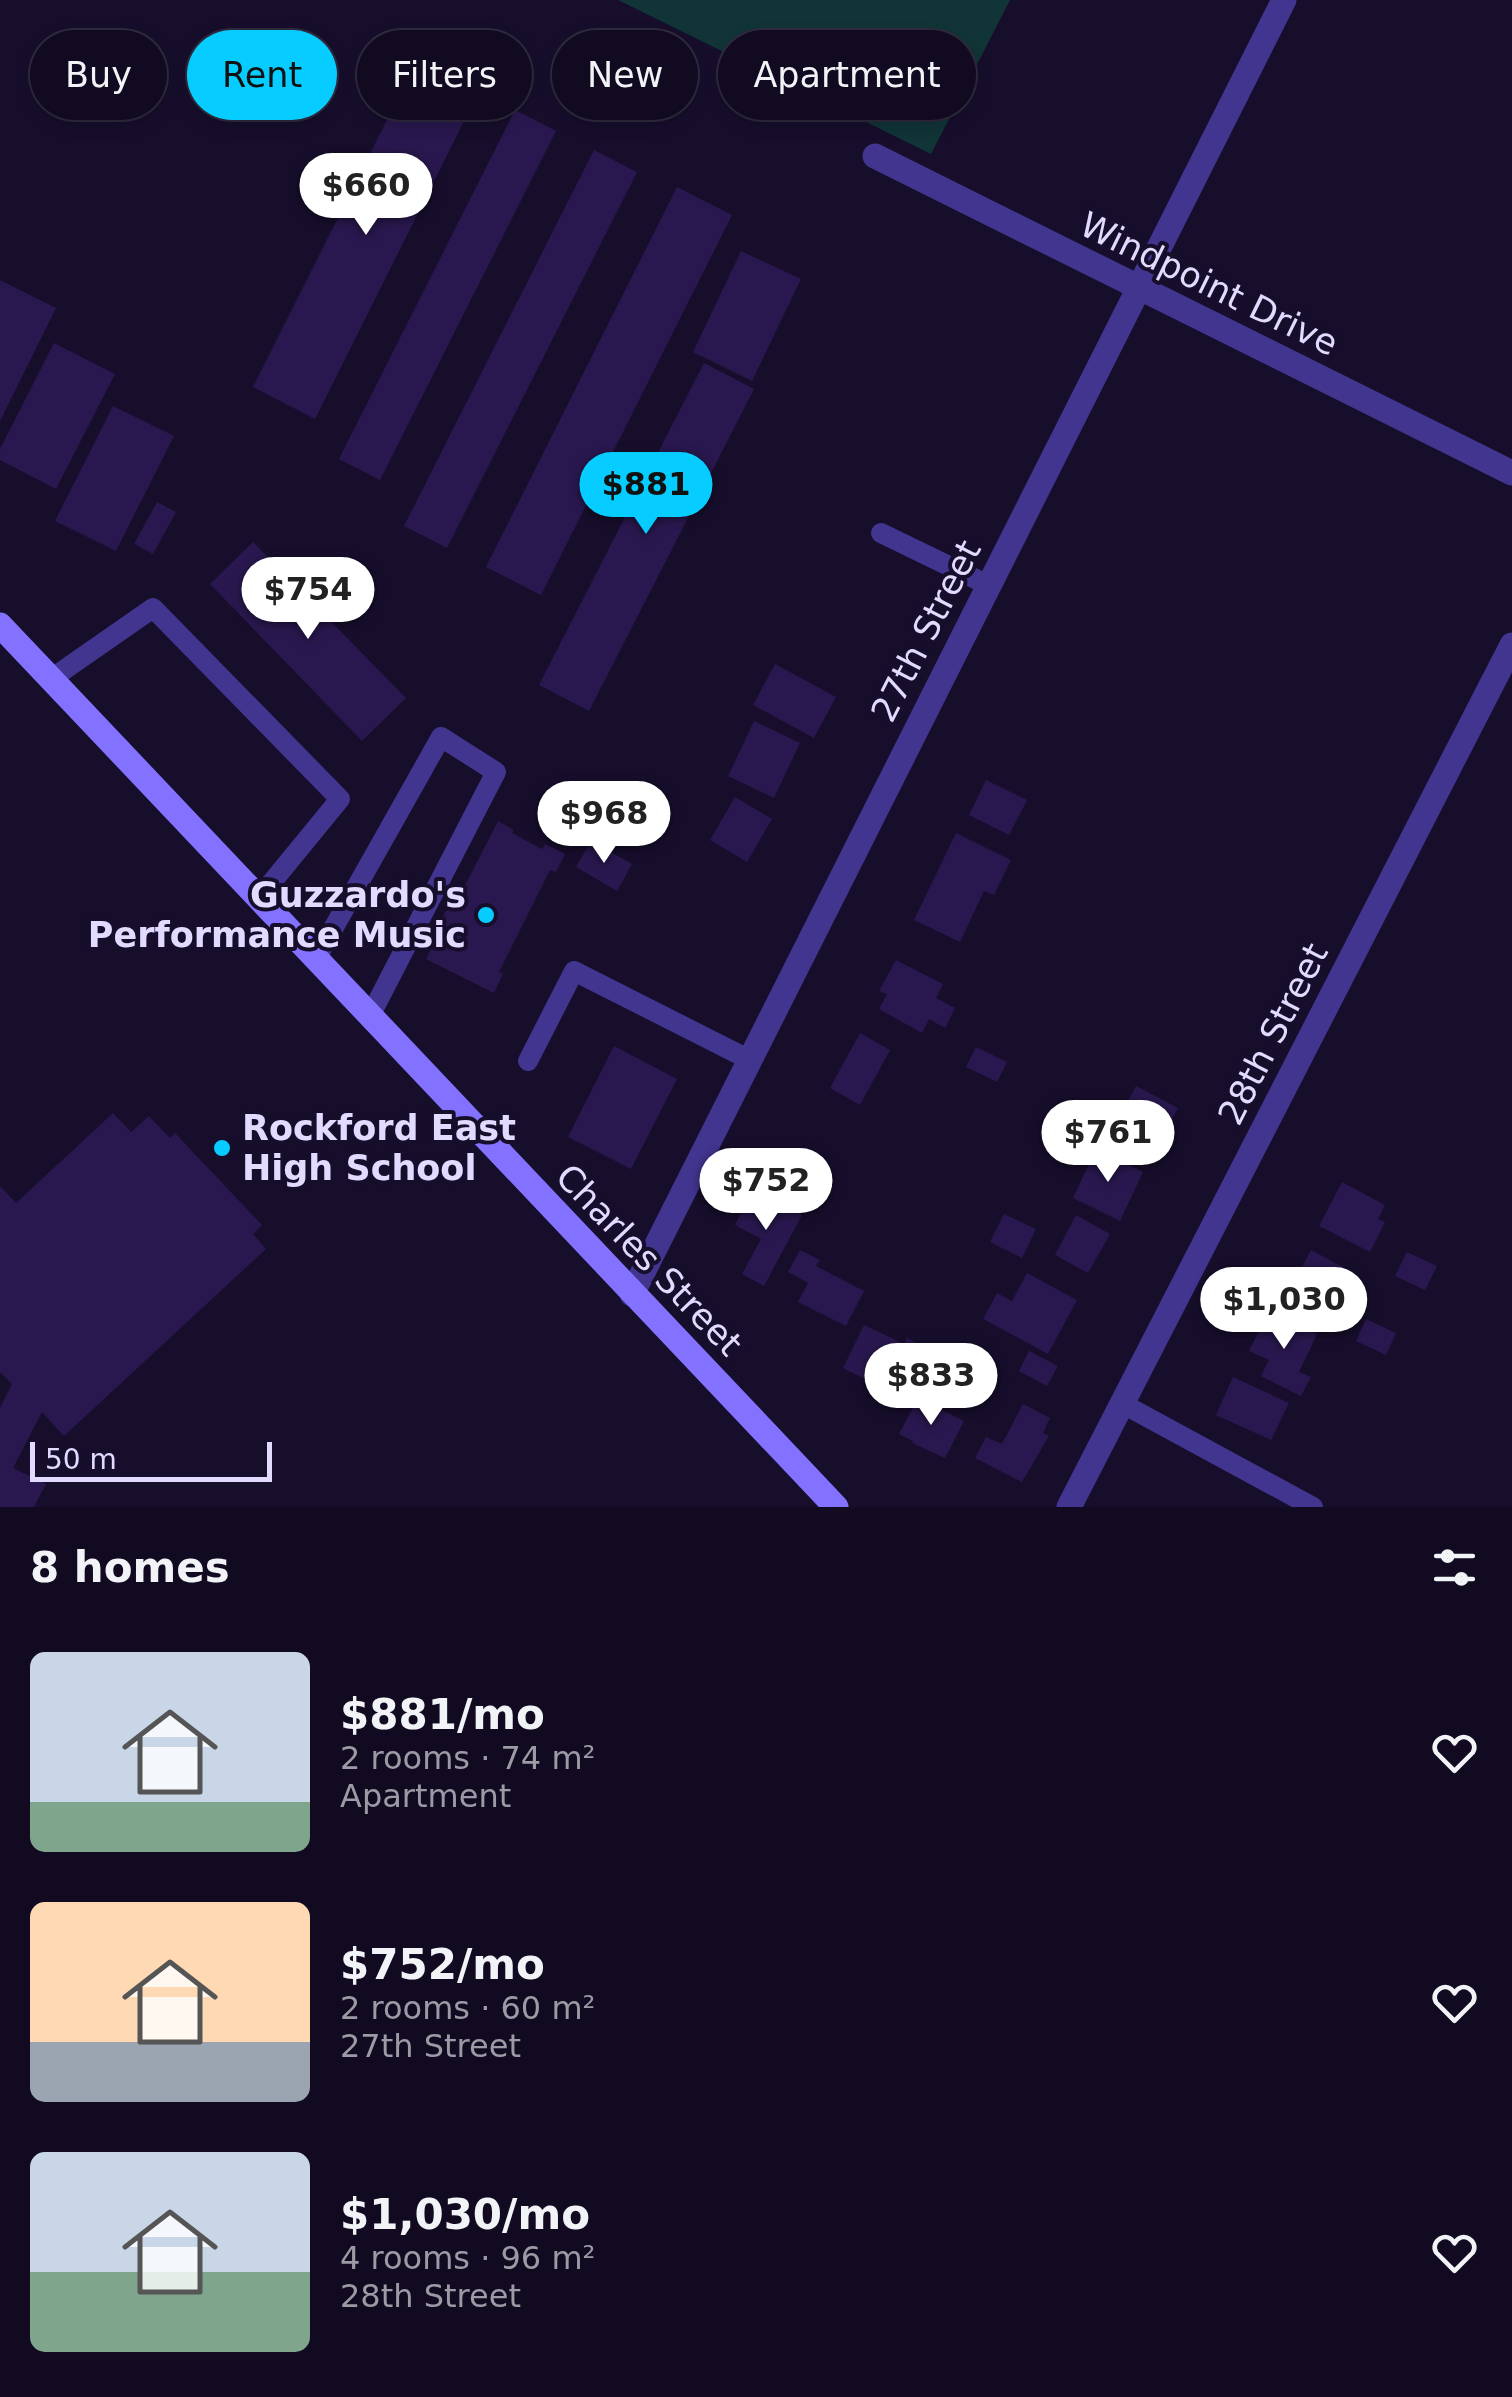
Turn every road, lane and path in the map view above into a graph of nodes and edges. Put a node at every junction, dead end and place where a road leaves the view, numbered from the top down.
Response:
1 (1284, 0) edge
2 (875, 156) dead end
3 (1137, 288) junction
4 (1512, 473) edge
5 (881, 533) dead end
6 (988, 585) junction
7 (0, 625) edge
8 (1512, 645) edge
9 (51, 678) junction
10 (259, 898) junction
11 (316, 959) junction
12 (370, 1016) junction
13 (750, 1060) junction
14 (528, 1061) dead end
15 (632, 1294) junction
16 (1123, 1404) junction
17 (836, 1507) edge
18 (1069, 1507) edge
19 (1313, 1507) edge

1 - 3 street, 27th Street
2 - 3 street, Windpoint Drive
3 - 4 street, Windpoint Drive
3 - 6 street, 27th Street
5 - 6 lane
6 - 13 street, 27th Street
7 - 9 main road, Charles Street
8 - 16 street, 28th Street
9 - 10 main road, Charles Street
9 - 10 lane
10 - 11 main road, Charles Street
11 - 12 main road, Charles Street
11 - 12 lane
12 - 15 main road, Charles Street
13 - 14 lane
13 - 15 street, 27th Street
15 - 17 main road, Charles Street
16 - 18 street, 28th Street
16 - 19 lane

